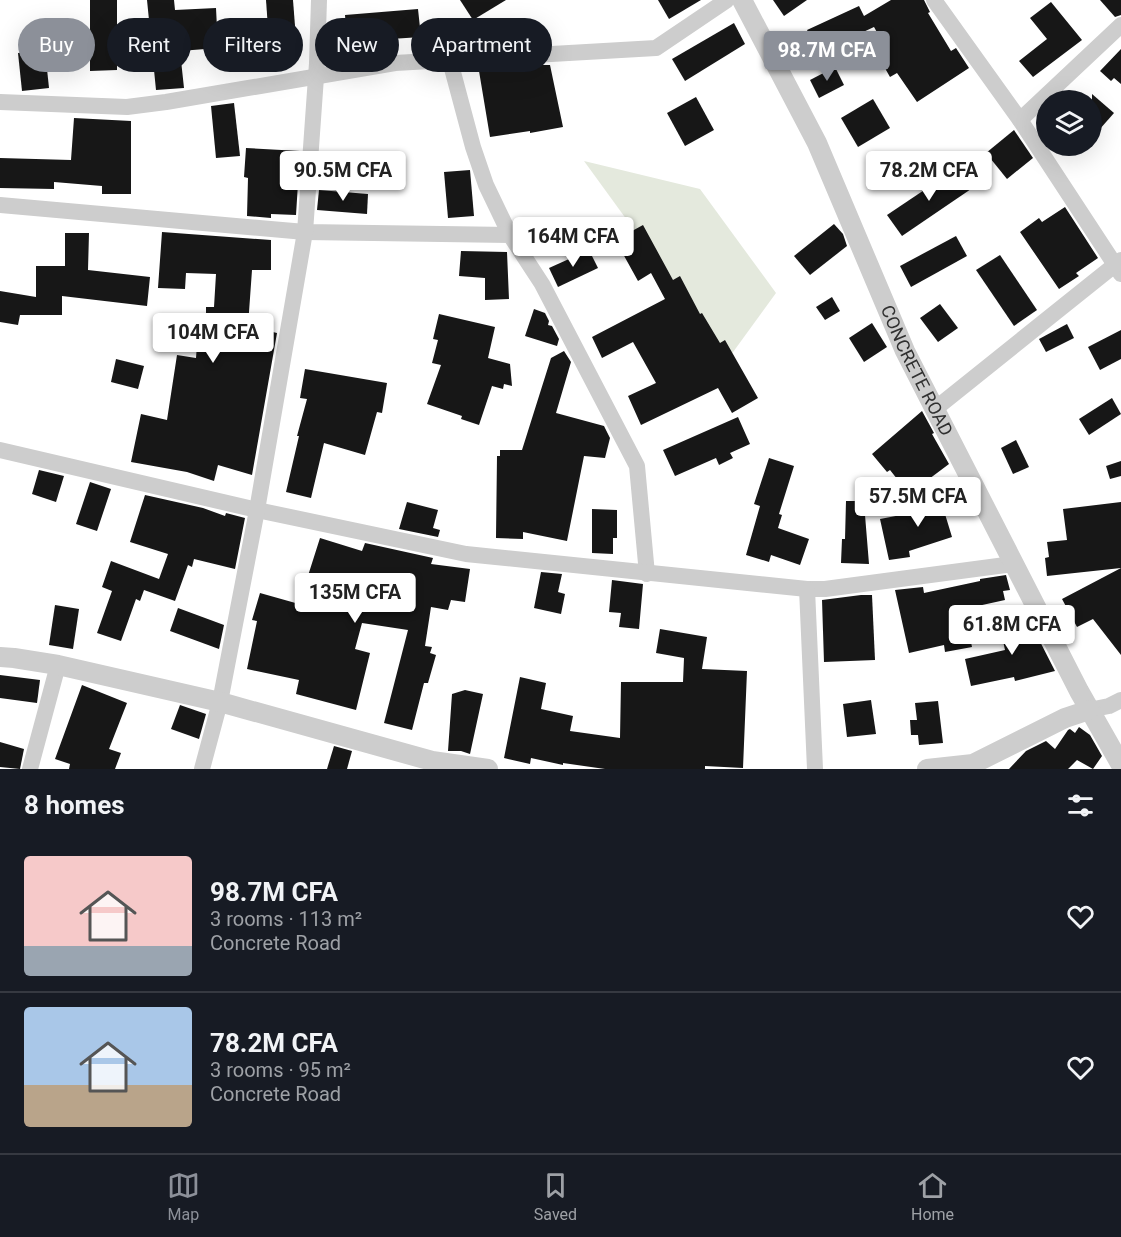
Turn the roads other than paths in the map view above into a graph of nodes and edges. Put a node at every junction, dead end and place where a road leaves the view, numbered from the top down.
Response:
1 (319, 0) edge
2 (728, 0) edge
3 (742, 0) edge
4 (934, 0) edge
5 (1121, 25) edge
6 (552, 55) edge
7 (411, 62) edge
8 (453, 72) edge
9 (316, 76) junction
10 (0, 102) edge
11 (1020, 120) junction
12 (0, 205) edge
13 (305, 232) junction
14 (510, 235) junction
15 (1119, 266) edge
16 (934, 409) junction
17 (0, 450) edge
18 (257, 510) junction
19 (1013, 564) junction
20 (647, 574) junction
21 (807, 589) junction
22 (0, 657) edge
23 (58, 665) junction
24 (1121, 700) edge
25 (220, 702) junction
26 (1089, 710) junction
27 (430, 765) edge
28 (1121, 765) edge
29 (971, 766) edge
30 (30, 769) edge
31 (202, 769) edge
32 (488, 769) edge
33 (815, 769) edge
34 (927, 769) edge

1 - 9 street
2 - 6 street
3 - 16 street, CONCRETE ROAD
4 - 11 street
5 - 11 street
7 - 9 street
8 - 14 street
9 - 10 street
9 - 13 street
11 - 15 street
12 - 13 street
13 - 14 street
13 - 18 street
14 - 20 street
15 - 16 street
16 - 19 street, CONCRETE ROAD
17 - 18 street
18 - 20 street
18 - 25 street
19 - 21 street
19 - 26 street, CONCRETE ROAD
20 - 21 street
21 - 33 street
22 - 23 street
23 - 25 street
23 - 30 street
24 - 26 street
25 - 27 street
25 - 31 street
26 - 28 street, CONCRETE ROAD
26 - 29 street
27 - 32 street
29 - 34 street

